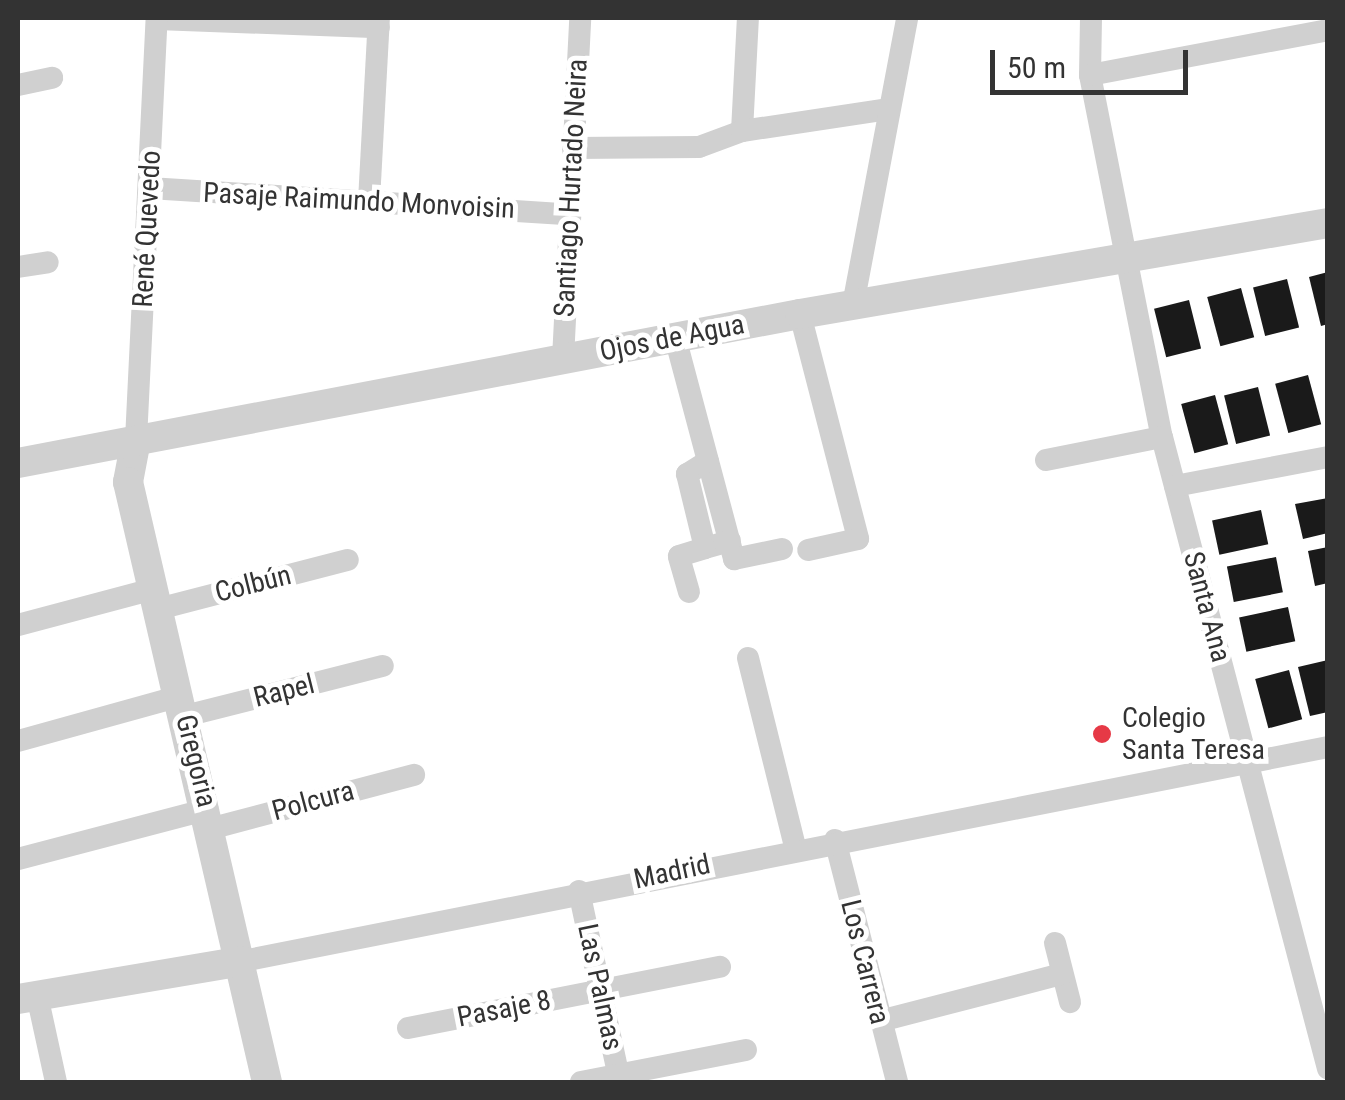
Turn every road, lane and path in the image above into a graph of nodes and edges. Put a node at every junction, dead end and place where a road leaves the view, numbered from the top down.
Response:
1 (157, 18) edge
2 (580, 18) edge
3 (748, 18) edge
4 (907, 18) edge
5 (1091, 18) edge
6 (379, 22) edge
7 (1328, 30) edge
8 (1090, 75) junction
9 (52, 78) dead end
10 (18, 85) edge
11 (889, 109) junction
12 (742, 131) junction
13 (573, 148) junction
14 (149, 188) junction
15 (369, 201) junction
16 (568, 214) junction
17 (1328, 223) edge
18 (1132, 259) junction
19 (48, 262) dead end
20 (18, 268) edge
21 (852, 304) junction
22 (800, 314) junction
23 (676, 338) junction
24 (563, 359) junction
25 (1162, 437) junction
26 (136, 440) junction
27 (1328, 458) edge
28 (1046, 460) dead end
29 (708, 461) junction
30 (18, 463) edge
31 (1175, 486) junction
32 (730, 541) junction
33 (705, 548) junction
34 (782, 549) dead end
35 (808, 550) dead end
36 (348, 560) dead end
37 (690, 592) dead end
38 (155, 599) junction
39 (18, 625) edge
40 (748, 658) dead end
41 (383, 666) dead end
42 (183, 706) junction
43 (18, 741) edge
44 (1328, 746) edge
45 (1248, 763) junction
46 (414, 775) dead end
47 (210, 818) junction
48 (835, 840) junction
49 (795, 847) junction
50 (18, 859) edge
51 (579, 891) junction
52 (1055, 943) dead end
53 (243, 960) junction
54 (720, 967) dead end
55 (1062, 974) junction
56 (600, 990) junction
57 (27, 997) edge
58 (1070, 1002) dead end
59 (880, 1021) junction
60 (408, 1028) dead end
61 (746, 1050) dead end
62 (1328, 1068) edge
63 (620, 1080) edge
64 (56, 1082) edge
65 (267, 1082) edge
66 (582, 1082) edge
67 (897, 1082) edge

1 - 6 street
1 - 14 street, René Quevedo
2 - 13 street, Santiago Hurtado Neira
3 - 12 street
4 - 11 street
5 - 8 street, Santa Ana
6 - 15 street
7 - 8 street
8 - 18 street, Santa Ana
9 - 10 street
11 - 12 street
11 - 21 street
12 - 13 street
13 - 16 street, Santiago Hurtado Neira
14 - 15 street, Pasaje Raimundo Monvoisin
14 - 26 street, René Quevedo
15 - 16 street, Pasaje Raimundo Monvoisin
16 - 24 street, Santiago Hurtado Neira
17 - 18 street, Ojos de Agua
18 - 21 street, Ojos de Agua
18 - 25 street, Santa Ana
19 - 20 street
21 - 22 street, Ojos de Agua
22 - 23 street, Ojos de Agua
22 - 35 street
23 - 24 street, Ojos de Agua
23 - 29 street
24 - 26 street, Ojos de Agua
25 - 28 street
25 - 31 street, Santa Ana
26 - 30 street, Ojos de Agua
26 - 38 street, Gregoria
27 - 31 street
29 - 32 street
29 - 33 street
31 - 45 street, Santa Ana
32 - 33 street
32 - 34 street
33 - 37 street
36 - 38 street, Colbún
38 - 39 street, Colbún
38 - 42 street, Gregoria
40 - 49 street
41 - 42 street, Rapel
42 - 43 street, Rapel
42 - 47 street, Gregoria
44 - 45 street, Madrid
45 - 48 street, Madrid
45 - 62 street, Santa Ana
46 - 47 street, Polcura
47 - 50 street, Polcura
47 - 53 street, Gregoria
48 - 49 street, Madrid
48 - 59 street, Los Carrera
49 - 51 street, Madrid
51 - 53 street, Madrid
51 - 56 street, Las Palmas
52 - 55 street
53 - 57 street, Madrid
53 - 65 street, Gregoria
54 - 56 street, Pasaje 8
55 - 58 street
55 - 59 street
56 - 60 street, Pasaje 8
56 - 63 street, Las Palmas
57 - 64 street
59 - 67 street, Los Carrera
61 - 63 street
63 - 66 street

